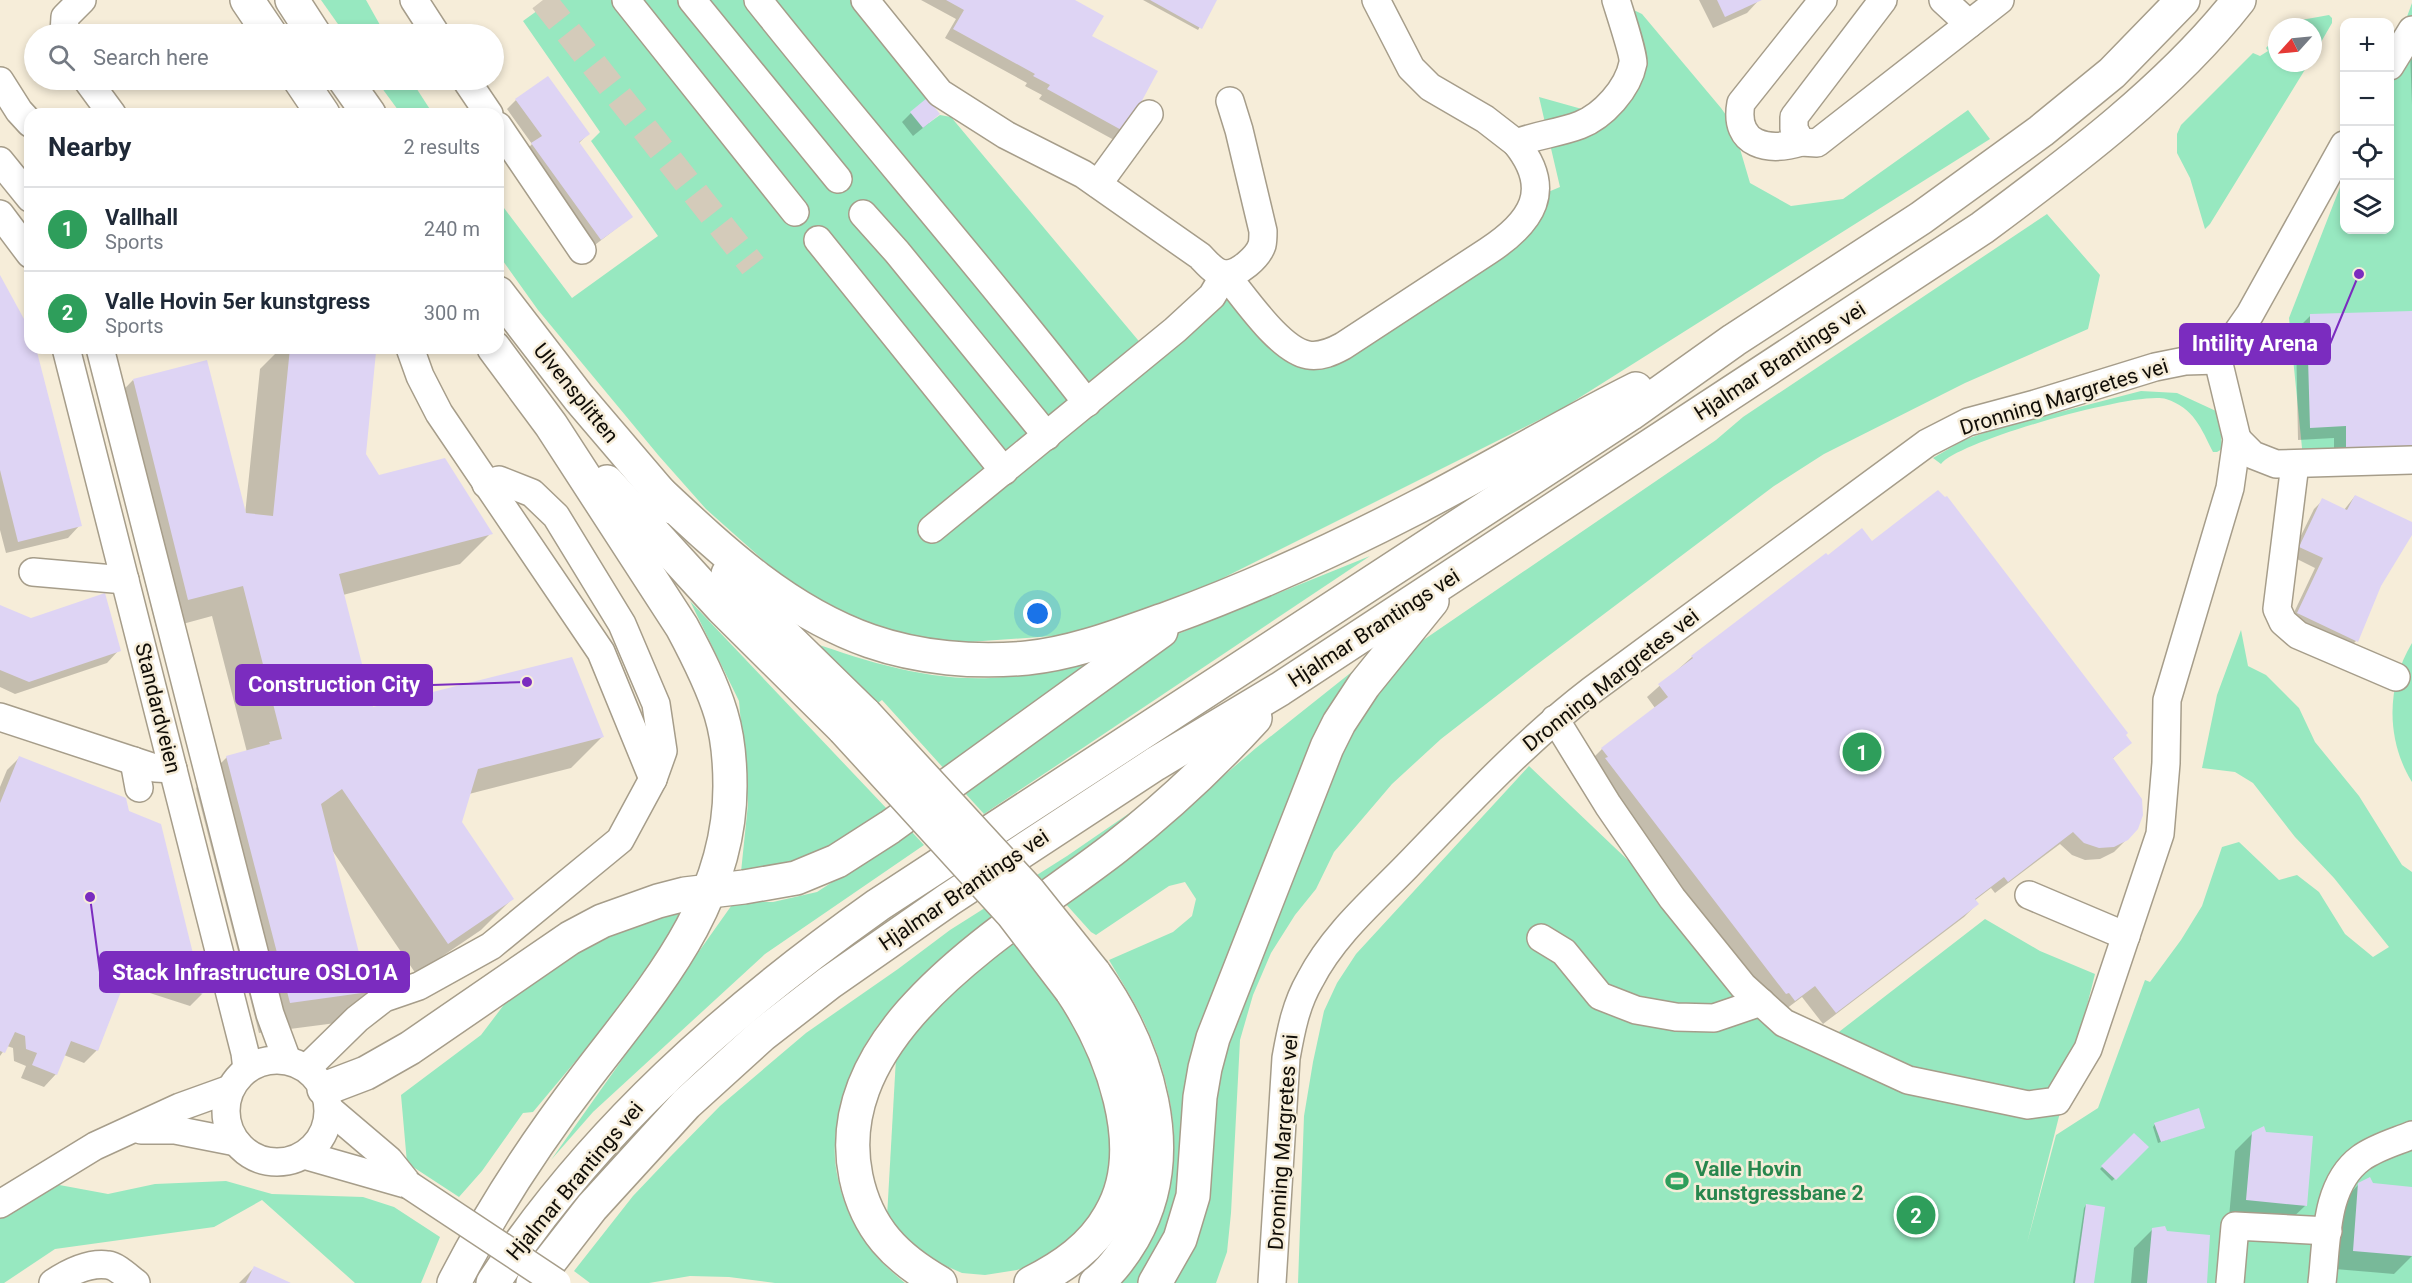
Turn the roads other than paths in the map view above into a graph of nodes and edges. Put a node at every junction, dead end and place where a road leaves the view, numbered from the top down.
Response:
1 (82, 0) edge
2 (247, 0) edge
3 (292, 0) edge
4 (414, 0) edge
5 (626, 0) edge
6 (692, 0) edge
7 (758, 0) edge
8 (865, 0) edge
9 (1376, 0) edge
10 (1616, 0) edge
11 (1823, 0) edge
12 (1883, 0) edge
13 (1943, 0) edge
14 (2000, 0) edge
15 (2182, 0) edge
16 (2240, 0) edge
17 (65, 24) edge
18 (263, 24) edge
19 (308, 24) edge
20 (430, 24) edge
21 (1969, 24) junction
22 (2412, 30) edge
23 (2394, 59) edge
24 (0, 81) edge
25 (94, 90) edge
26 (307, 90) edge
27 (352, 90) edge
28 (473, 90) edge
29 (1230, 101) dead end
30 (108, 108) edge
31 (319, 108) edge
32 (365, 108) edge
33 (485, 108) edge
34 (1149, 114) dead end
35 (24, 116) edge
36 (504, 135) edge
37 (1802, 142) junction
38 (1516, 143) junction
39 (2340, 153) edge
40 (0, 161) edge
41 (838, 179) dead end
42 (1098, 184) junction
43 (24, 191) edge
44 (795, 212) dead end
45 (0, 214) edge
46 (863, 214) dead end
47 (818, 240) dead end
48 (24, 246) edge
49 (582, 250) dead end
50 (1225, 274) junction
51 (504, 301) edge
52 (1734, 340) junction
53 (68, 354) edge
54 (102, 354) edge
55 (412, 354) edge
56 (498, 354) edge
57 (2218, 360) junction
58 (1087, 404) junction
59 (551, 425) junction
60 (1047, 436) junction
61 (2237, 439) junction
62 (2412, 460) edge
63 (2295, 464) junction
64 (1004, 471) junction
65 (486, 484) junction
66 (657, 490) junction
67 (932, 529) dead end
68 (33, 572) dead end
69 (1449, 578) junction
70 (125, 579) junction
71 (1186, 612) junction
72 (2396, 678) dead end
73 (1280, 689) junction
74 (0, 717) edge
75 (1555, 719) junction
76 (855, 722) junction
77 (134, 761) junction
78 (173, 769) junction
79 (653, 779) junction
80 (139, 788) dead end
81 (711, 891) junction
82 (2029, 895) dead end
83 (2126, 936) junction
84 (1541, 938) dead end
85 (1083, 981) junction
86 (1761, 1002) junction
87 (238, 1079) junction
88 (312, 1082) junction
89 (134, 1130) junction
90 (2412, 1135) edge
91 (236, 1142) junction
92 (304, 1155) junction
93 (409, 1185) junction
94 (0, 1203) edge
95 (2328, 1231) junction
96 (53, 1283) edge
97 (136, 1283) edge
98 (454, 1283) edge
99 (493, 1283) edge
100 (533, 1283) edge
101 (557, 1283) edge
102 (940, 1283) edge
103 (1031, 1283) edge
104 (1096, 1283) edge
105 (1155, 1283) edge
106 (1272, 1283) edge
107 (2230, 1283) edge
108 (2322, 1283) edge

1 - 17 street
2 - 18 highway
3 - 19 highway
4 - 20 street
5 - 44 street
6 - 41 street
7 - 58 street
8 - 42 street
9 - 38 street
10 - 38 street
11 - 37 street
12 - 37 street
13 - 21 street
14 - 21 street
15 - 52 highway, Hjalmar Brantings vei
16 - 69 highway, Hjalmar Brantings vei
21 - 37 street
22 - 23 street
24 - 35 street
25 - 30 street
26 - 31 highway
27 - 32 highway
28 - 33 street
29 - 50 street
34 - 42 street
36 - 49 street
38 - 50 street
39 - 57 street
40 - 43 street
42 - 50 street
45 - 48 street
46 - 60 street
47 - 64 street
50 - 58 street
51 - 66 highway, Ulvensplitten
52 - 71 highway
52 - 99 highway, Hjalmar Brantings vei
53 - 70 street, Standardveien
54 - 88 street, Standardveien
55 - 65 street
56 - 59 highway, Ulvensplitten
57 - 61 street
57 - 75 street, Dronning Margretes vei
58 - 60 street
59 - 76 highway
59 - 81 highway
60 - 64 street
61 - 63 street
61 - 83 street
62 - 63 street
63 - 72 street
64 - 67 street
65 - 79 street
65 - 79 street
66 - 71 highway
66 - 76 highway
68 - 70 street
69 - 73 highway, Hjalmar Brantings vei
69 - 105 highway
70 - 78 street, Standardveien
71 - 81 highway
73 - 100 highway, Hjalmar Brantings vei
73 - 102 highway
74 - 77 street
75 - 86 street
75 - 106 street, Dronning Margretes vei
76 - 85 highway, bridge
77 - 78 street
77 - 80 street
78 - 87 street, Standardveien
79 - 88 street
81 - 88 highway
81 - 98 highway
82 - 83 street
83 - 86 street
84 - 86 street
85 - 103 highway
85 - 104 highway
87 - 88 street
87 - 89 street
87 - 91 street
88 - 92 street
88 - 93 street
89 - 91 street
89 - 94 street
90 - 95 street
91 - 92 street
92 - 93 street
93 - 101 street, bridge
95 - 107 street
95 - 108 street
96 - 97 street

